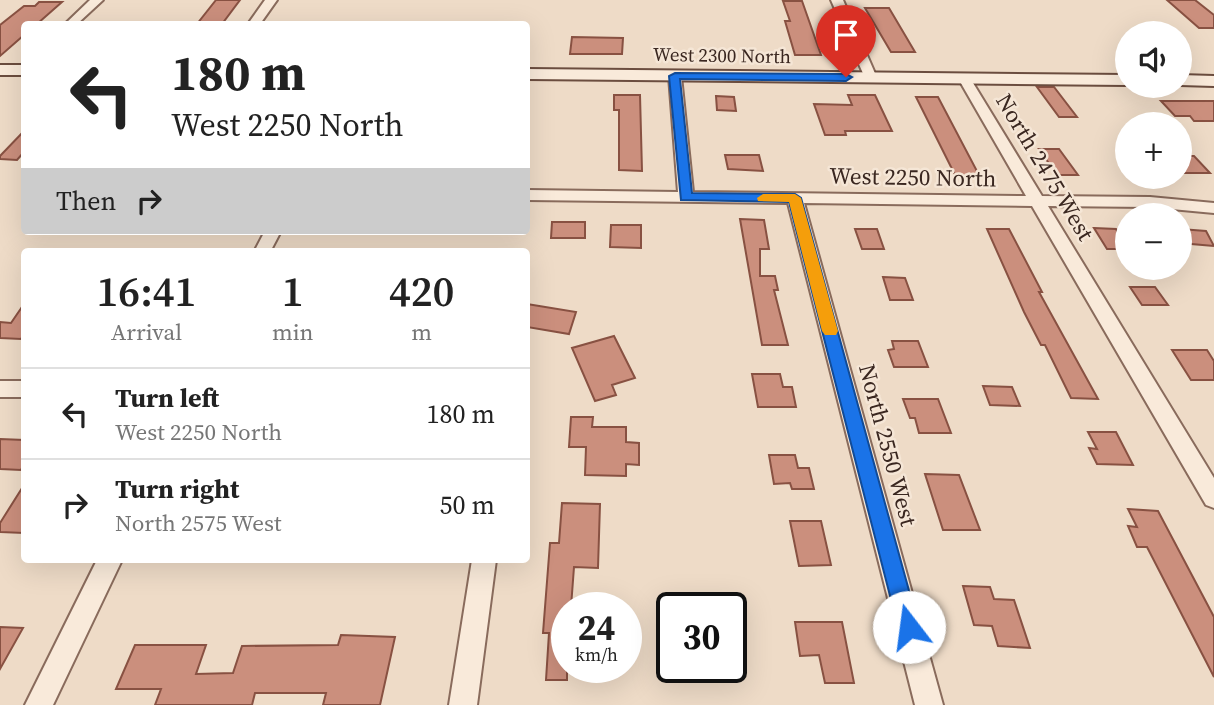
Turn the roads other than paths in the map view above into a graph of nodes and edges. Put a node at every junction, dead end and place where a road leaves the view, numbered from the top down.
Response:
1 (97, 0) edge
2 (271, 0) edge
3 (837, 0) edge
4 (74, 21) edge
5 (256, 21) edge
6 (21, 69) edge
7 (0, 70) edge
8 (530, 74) edge
9 (675, 76) junction
10 (871, 78) junction
11 (964, 78) junction
12 (1115, 80) edge
13 (1192, 80) edge
14 (1214, 81) edge
15 (530, 195) edge
16 (686, 197) junction
17 (795, 198) junction
18 (1037, 201) junction
19 (1214, 208) edge
20 (0, 389) edge
21 (21, 389) edge
22 (1214, 498) edge
23 (109, 563) edge
24 (484, 563) edge
25 (39, 705) edge
26 (463, 705) edge
27 (929, 705) edge

1 - 4 street
2 - 5 street
3 - 10 street
6 - 7 street
8 - 9 street, West 2300 North
9 - 10 street, West 2300 North
9 - 16 street
10 - 11 street, West 2300 North
11 - 12 street, West 2300 North
11 - 18 street, North 2475 West
13 - 14 street
15 - 16 street, West 2250 North
16 - 17 street, West 2250 North
17 - 18 street, West 2250 North
17 - 27 street, North 2550 West
18 - 19 street, West 2250 North
18 - 22 street, North 2475 West
20 - 21 street
23 - 25 street
24 - 26 street

